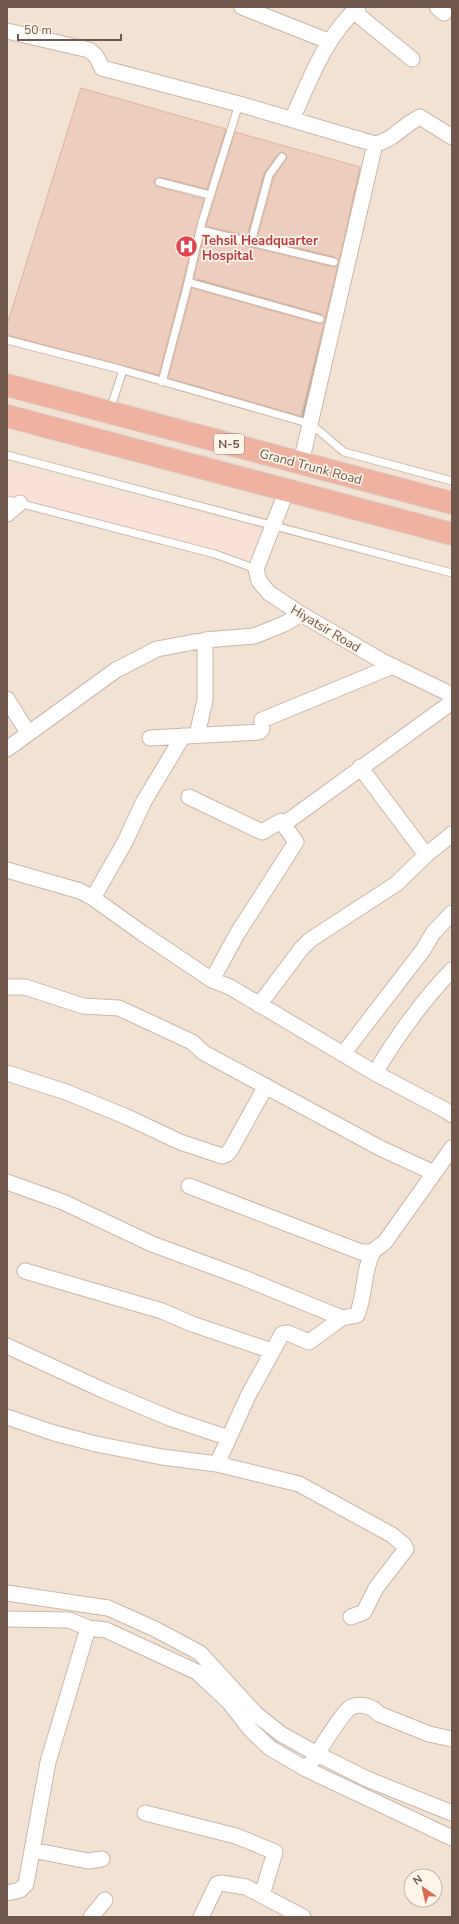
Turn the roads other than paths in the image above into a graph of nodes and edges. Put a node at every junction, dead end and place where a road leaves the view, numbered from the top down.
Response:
1 (242, 7) edge
2 (355, 9) edge
3 (7, 31) edge
4 (328, 41) junction
5 (412, 59) dead end
6 (238, 104) junction
7 (292, 119) junction
8 (452, 137) edge
9 (375, 144) junction
10 (282, 157) dead end
11 (159, 182) dead end
12 (210, 195) junction
13 (200, 230) junction
14 (251, 242) junction
15 (334, 262) dead end
16 (188, 282) junction
17 (320, 319) dead end
18 (7, 340) edge
19 (123, 370) junction
20 (162, 382) junction
21 (7, 385) edge
22 (109, 412) junction
23 (7, 416) edge
24 (311, 424) junction
25 (7, 455) edge
26 (301, 463) junction
27 (452, 481) edge
28 (287, 490) junction
29 (13, 502) edge
30 (452, 503) edge
31 (7, 514) edge
32 (273, 525) junction
33 (452, 534) edge
34 (256, 569) junction
35 (452, 573) edge
36 (301, 614) junction
37 (205, 640) junction
38 (393, 666) junction
39 (452, 695) edge
40 (7, 699) edge
41 (452, 702) edge
42 (28, 733) junction
43 (190, 736) junction
44 (150, 738) dead end
45 (7, 749) edge
46 (360, 767) junction
47 (189, 797) dead end
48 (284, 824) junction
49 (452, 834) edge
50 (426, 855) junction
51 (7, 870) edge
52 (93, 898) junction
53 (452, 913) edge
54 (452, 970) edge
55 (212, 980) junction
56 (7, 987) edge
57 (260, 1005) junction
58 (343, 1054) junction
59 (7, 1073) edge
60 (375, 1073) junction
61 (266, 1086) junction
62 (452, 1115) edge
63 (452, 1148) edge
64 (434, 1173) junction
65 (7, 1182) edge
66 (189, 1186) dead end
67 (374, 1252) junction
68 (25, 1272) dead end
69 (342, 1318) junction
70 (7, 1346) edge
71 (272, 1352) junction
72 (7, 1417) edge
73 (229, 1438) junction
74 (217, 1464) junction
75 (7, 1593) edge
76 (71, 1611) junction
77 (351, 1617) dead end
78 (7, 1620) edge
79 (88, 1628) junction
80 (225, 1689) junction
81 (452, 1740) edge
82 (311, 1762) junction
83 (145, 1813) dead end
84 (452, 1813) edge
85 (452, 1838) edge
86 (32, 1850) junction
87 (102, 1859) dead end
88 (7, 1893) edge
89 (262, 1895) junction
90 (105, 1900) dead end
91 (91, 1917) edge
92 (201, 1917) edge
93 (303, 1917) edge

1 - 4 street
2 - 4 street
2 - 5 street
3 - 6 street
4 - 7 street
6 - 7 street
6 - 12 lane
7 - 9 street
8 - 9 street
9 - 24 street
10 - 14 lane
11 - 12 lane
12 - 13 lane
13 - 14 lane
13 - 16 lane
14 - 15 lane
16 - 17 lane
16 - 20 lane
18 - 19 lane
19 - 20 lane
19 - 22 lane
20 - 24 lane
21 - 22 highway, Grand Trunk Road / N-5
22 - 26 highway, Grand Trunk Road / N-5
23 - 28 highway, N-5
24 - 26 street
24 - 27 lane
25 - 32 lane
26 - 30 highway, Grand Trunk Road / N-5
28 - 32 street
28 - 33 highway, N-5
29 - 31 street
29 - 34 lane
32 - 34 street
32 - 35 lane
34 - 36 street, Hiyatsir Road
36 - 37 street
36 - 38 street, Hiyatsir Road
37 - 42 street
37 - 43 street
38 - 39 street, Hiyatsir Road
38 - 43 street
40 - 42 street
41 - 46 street
42 - 45 street
43 - 44 street
43 - 52 street
46 - 48 street
46 - 50 street
47 - 48 street
48 - 55 street
49 - 50 street
50 - 57 street
51 - 52 street
52 - 55 street
53 - 58 street
54 - 60 street
55 - 57 street
56 - 61 street
57 - 58 street
58 - 60 street
59 - 61 street
60 - 62 street
61 - 64 street
63 - 64 street
64 - 67 street
65 - 69 street
66 - 67 street
67 - 69 street
68 - 71 street
69 - 71 street
70 - 73 street
71 - 73 street
72 - 74 street
73 - 74 street
74 - 77 street
75 - 76 street
76 - 78 street
76 - 79 street
76 - 80 street
79 - 80 street
79 - 86 street
80 - 82 street
81 - 82 street
82 - 84 street
82 - 85 street
83 - 89 street
86 - 87 street
86 - 88 street
89 - 92 street
89 - 93 street
90 - 91 street

